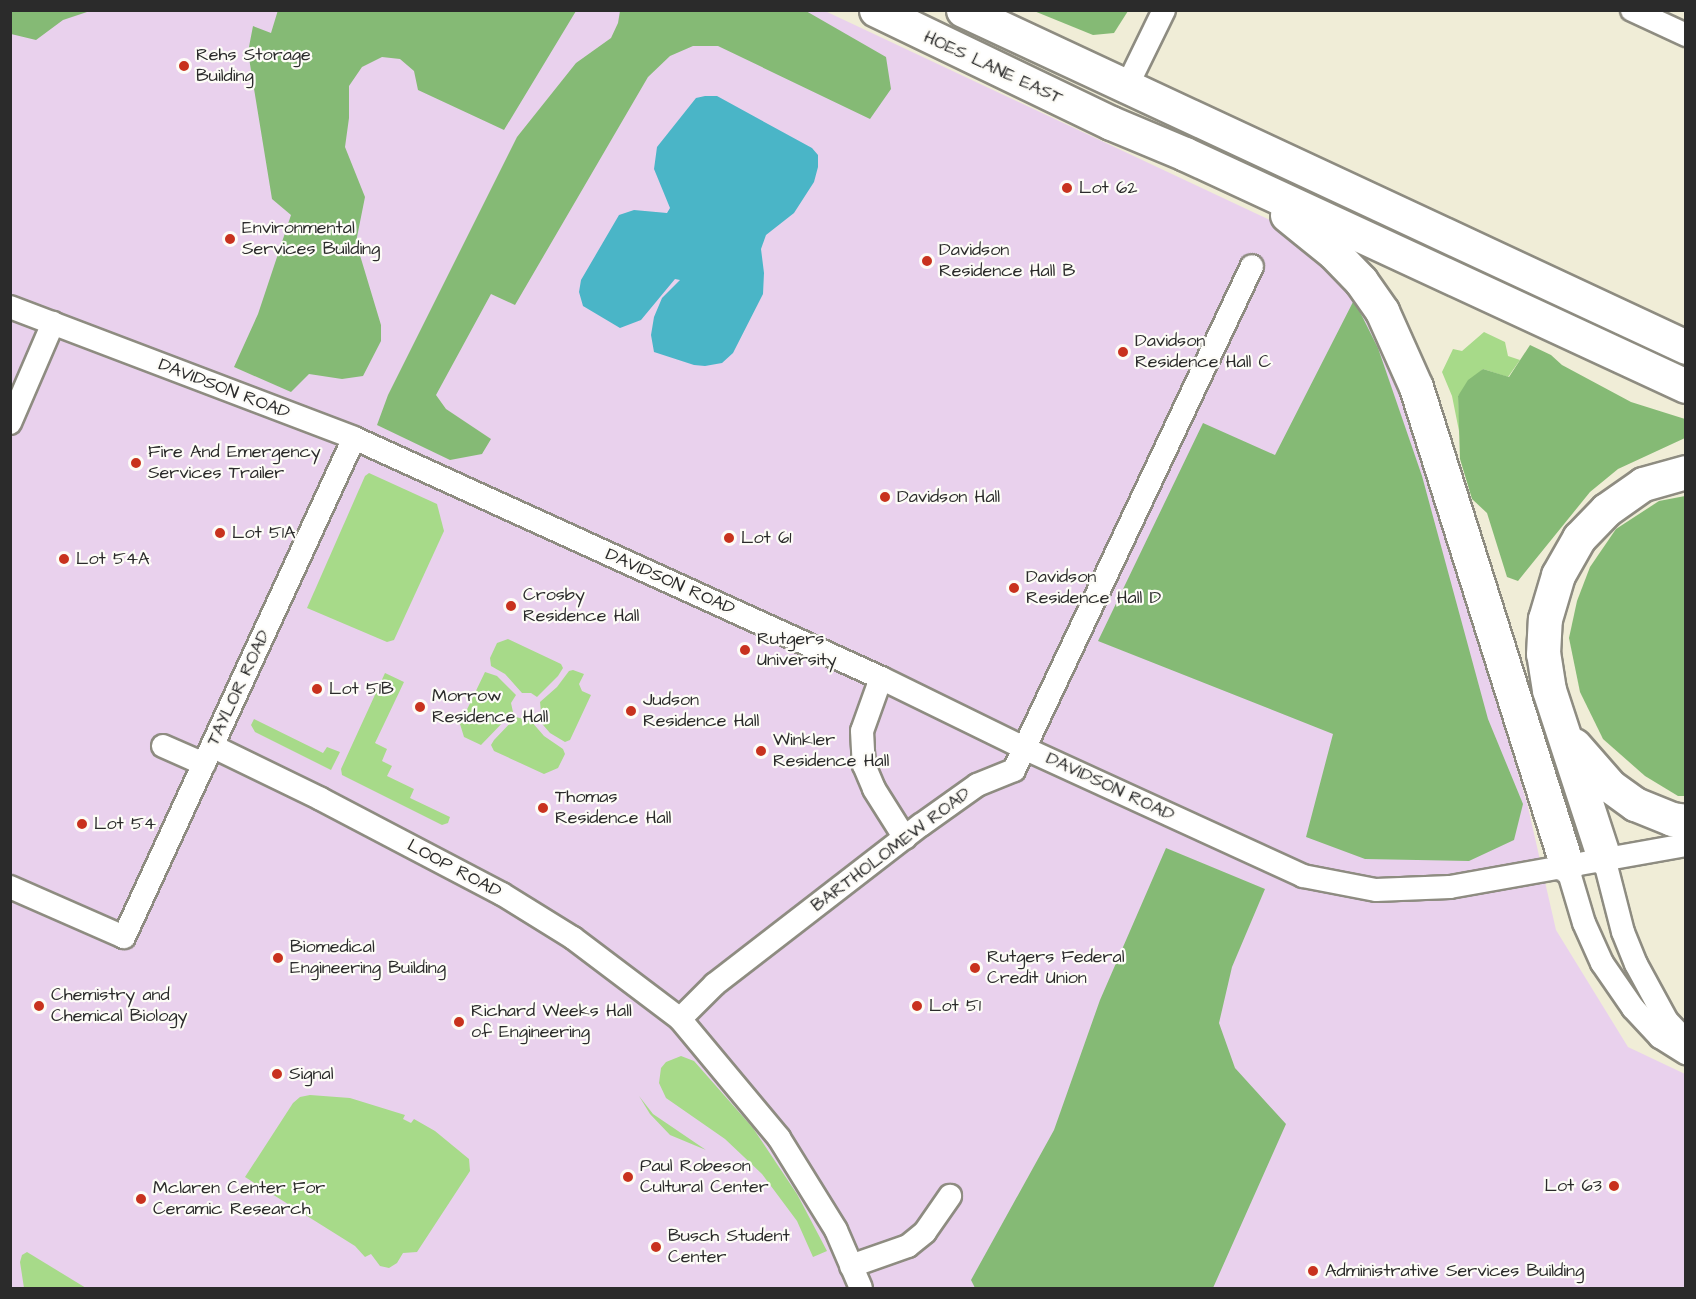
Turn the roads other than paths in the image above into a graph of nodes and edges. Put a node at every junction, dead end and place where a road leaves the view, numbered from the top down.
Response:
1 (876, 10) edge
2 (963, 10) edge
3 (1164, 10) edge
4 (1632, 10) edge
5 (1686, 35) edge
6 (1127, 86) junction
7 (1185, 154) junction
8 (1492, 257) junction
9 (1252, 266) dead end
10 (10, 307) edge
11 (53, 323) junction
12 (1686, 332) edge
13 (1686, 347) edge
14 (1686, 386) edge
15 (10, 423) edge
16 (354, 438) junction
17 (1686, 472) edge
18 (881, 678) junction
19 (1561, 726) junction
20 (164, 746) dead end
21 (1024, 748) junction
22 (208, 755) junction
23 (1686, 821) edge
24 (905, 838) junction
25 (1686, 845) edge
26 (1605, 858) junction
27 (1567, 866) junction
28 (10, 887) edge
29 (680, 1019) junction
30 (1686, 1041) edge
31 (1686, 1053) edge
32 (950, 1196) dead end
33 (851, 1266) junction
34 (861, 1288) edge

1 - 7 highway, HOES LANE EAST
2 - 6 highway
3 - 6 street
4 - 5 street
6 - 8 highway
7 - 14 highway
7 - 27 highway
8 - 12 highway
8 - 13 highway
9 - 21 street, BARTHOLOMEW ROAD
10 - 11 street, DAVIDSON ROAD
11 - 15 street
11 - 16 street, DAVIDSON ROAD
16 - 18 street, DAVIDSON ROAD
16 - 22 street, TAYLOR ROAD
17 - 19 highway
18 - 21 street, DAVIDSON ROAD
18 - 24 street
19 - 23 highway
19 - 26 highway
20 - 22 street, LOOP ROAD
21 - 24 street, BARTHOLOMEW ROAD
21 - 27 street, DAVIDSON ROAD
22 - 28 street, TAYLOR ROAD
22 - 29 street, LOOP ROAD
24 - 29 street, BARTHOLOMEW ROAD
25 - 26 street, DAVIDSON ROAD
26 - 27 street, DAVIDSON ROAD
26 - 30 street
27 - 31 street
29 - 33 street
32 - 33 street
33 - 34 street

